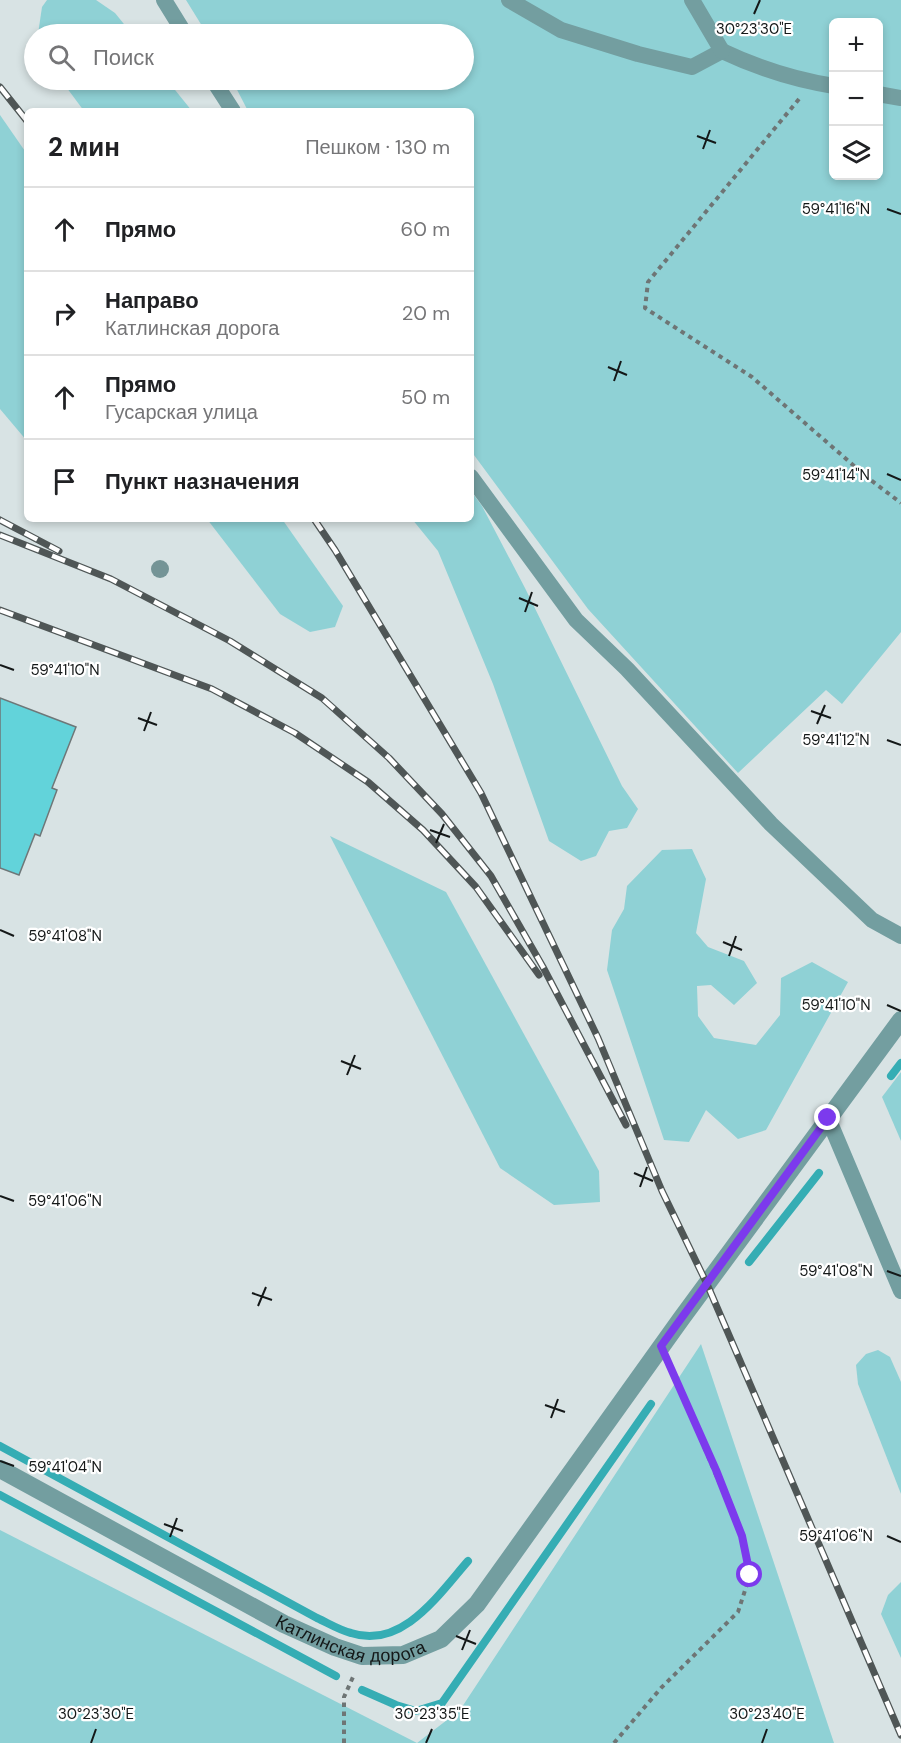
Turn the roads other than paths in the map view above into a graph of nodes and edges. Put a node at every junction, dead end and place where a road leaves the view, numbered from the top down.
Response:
1 (164, 0) edge
2 (509, 0) edge
3 (692, 0) edge
4 (179, 24) edge
5 (722, 51) junction
6 (829, 85) edge
7 (219, 90) edge
8 (883, 95) edge
9 (901, 98) edge
10 (231, 108) edge
11 (474, 481) edge
12 (901, 936) edge
13 (901, 1020) edge
14 (828, 1118) junction
15 (901, 1291) edge
16 (0, 1468) edge

1 - 4 lane
2 - 5 lane
3 - 5 lane
5 - 6 lane
7 - 10 lane
8 - 9 lane
11 - 12 lane
13 - 14 street, Катлинская дорога
14 - 15 lane
14 - 16 street, Катлинская дорога

